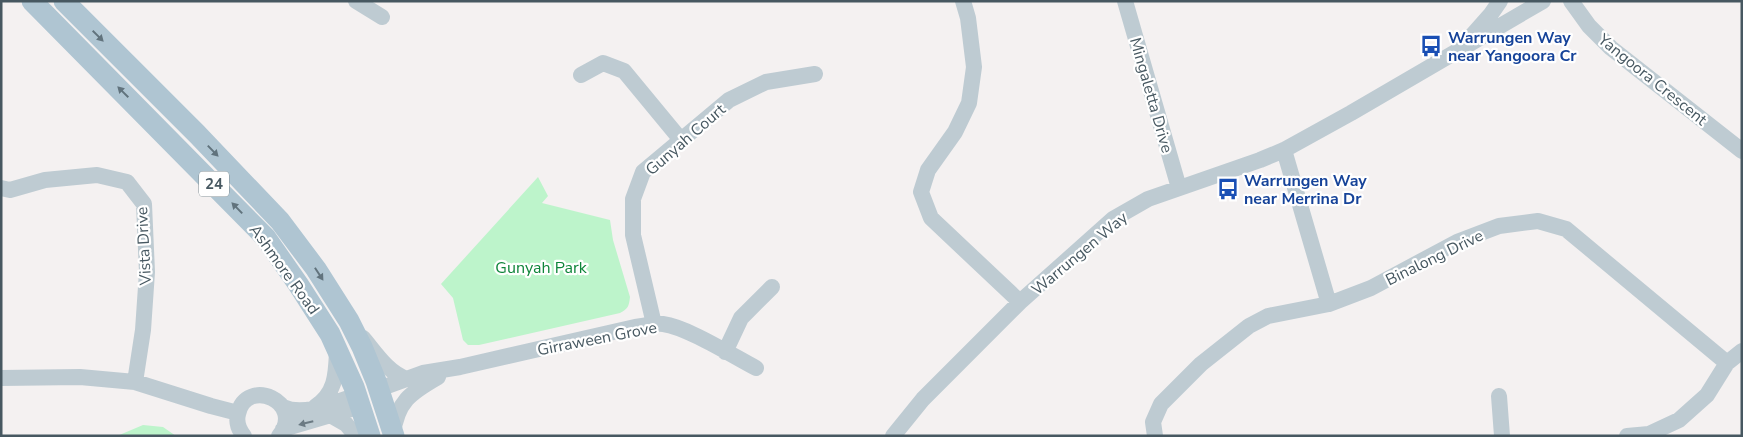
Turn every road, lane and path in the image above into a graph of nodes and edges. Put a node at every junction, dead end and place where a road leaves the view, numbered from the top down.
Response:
1 (32, 1) edge
2 (64, 1) edge
3 (356, 1) edge
4 (963, 1) edge
5 (1125, 1) edge
6 (1500, 1) edge
7 (1543, 1) edge
8 (1571, 1) edge
9 (382, 17) dead end
10 (1458, 51) junction
11 (816, 74) dead end
12 (582, 75) dead end
13 (681, 140) junction
14 (1284, 150) junction
15 (1742, 151) edge
16 (1, 188) edge
17 (1180, 188) junction
18 (772, 287) dead end
19 (1020, 302) junction
20 (1329, 304) junction
21 (349, 321) junction
22 (654, 324) junction
23 (337, 350) junction
24 (725, 352) junction
25 (1742, 352) edge
26 (1727, 363) junction
27 (460, 368) junction
28 (756, 368) dead end
29 (438, 377) junction
30 (1, 378) edge
31 (406, 379) junction
32 (135, 382) junction
33 (380, 393) junction
34 (1499, 396) dead end
35 (359, 400) junction
36 (283, 407) junction
37 (313, 408) junction
38 (238, 413) junction
39 (332, 416) junction
40 (281, 433) edge
41 (393, 435) edge
42 (244, 436) edge
43 (356, 436) edge
44 (370, 436) edge
45 (893, 436) edge
46 (1155, 436) edge
47 (1502, 436) edge
48 (1627, 436) edge

23 -> 1 main road, Ashmore Road / 24
2 -> 21 main road, Ashmore Road / 24
3 - 9 street
4 - 19 street
5 - 17 street, Mingaletta Drive
6 - 10 street
7 - 10 street, Warrungen Way
8 - 15 street, Yangoora Crescent
10 - 14 street, Warrungen Way
11 - 13 street, Gunyah Court
12 - 13 street
13 - 22 street, Gunyah Court
14 - 17 street, Warrungen Way
14 - 20 street
16 - 32 street, Vista Drive
17 - 19 street, Warrungen Way
18 - 24 street
19 - 45 street, Warrungen Way
20 - 26 street, Binalong Drive
20 - 46 street, Binalong Drive
21 - 31 street
21 - 33 main road, Ashmore Road / 24
22 - 24 street, Girraween Grove
22 - 27 street, Girraween Grove
23 - 35 main road, Ashmore Road / 24
23 - 37 street
24 - 28 street, Girraween Grove
25 - 26 street
26 - 48 street
27 - 29 street, Girraween Grove
27 - 31 street, Girraween Grove
29 - 33 street, Girraween Grove
29 - 41 street
30 - 32 street
31 - 33 street, Girraween Grove
32 - 38 street
33 - 35 main road
33 - 41 main road, Ashmore Road / 24
34 - 47 street
35 - 37 street
35 - 39 street
35 - 44 main road, Ashmore Road / 24
36 - 37 street
36 - 38 street
36 - 40 street
38 - 42 street
39 -> 40 street
39 - 43 street

